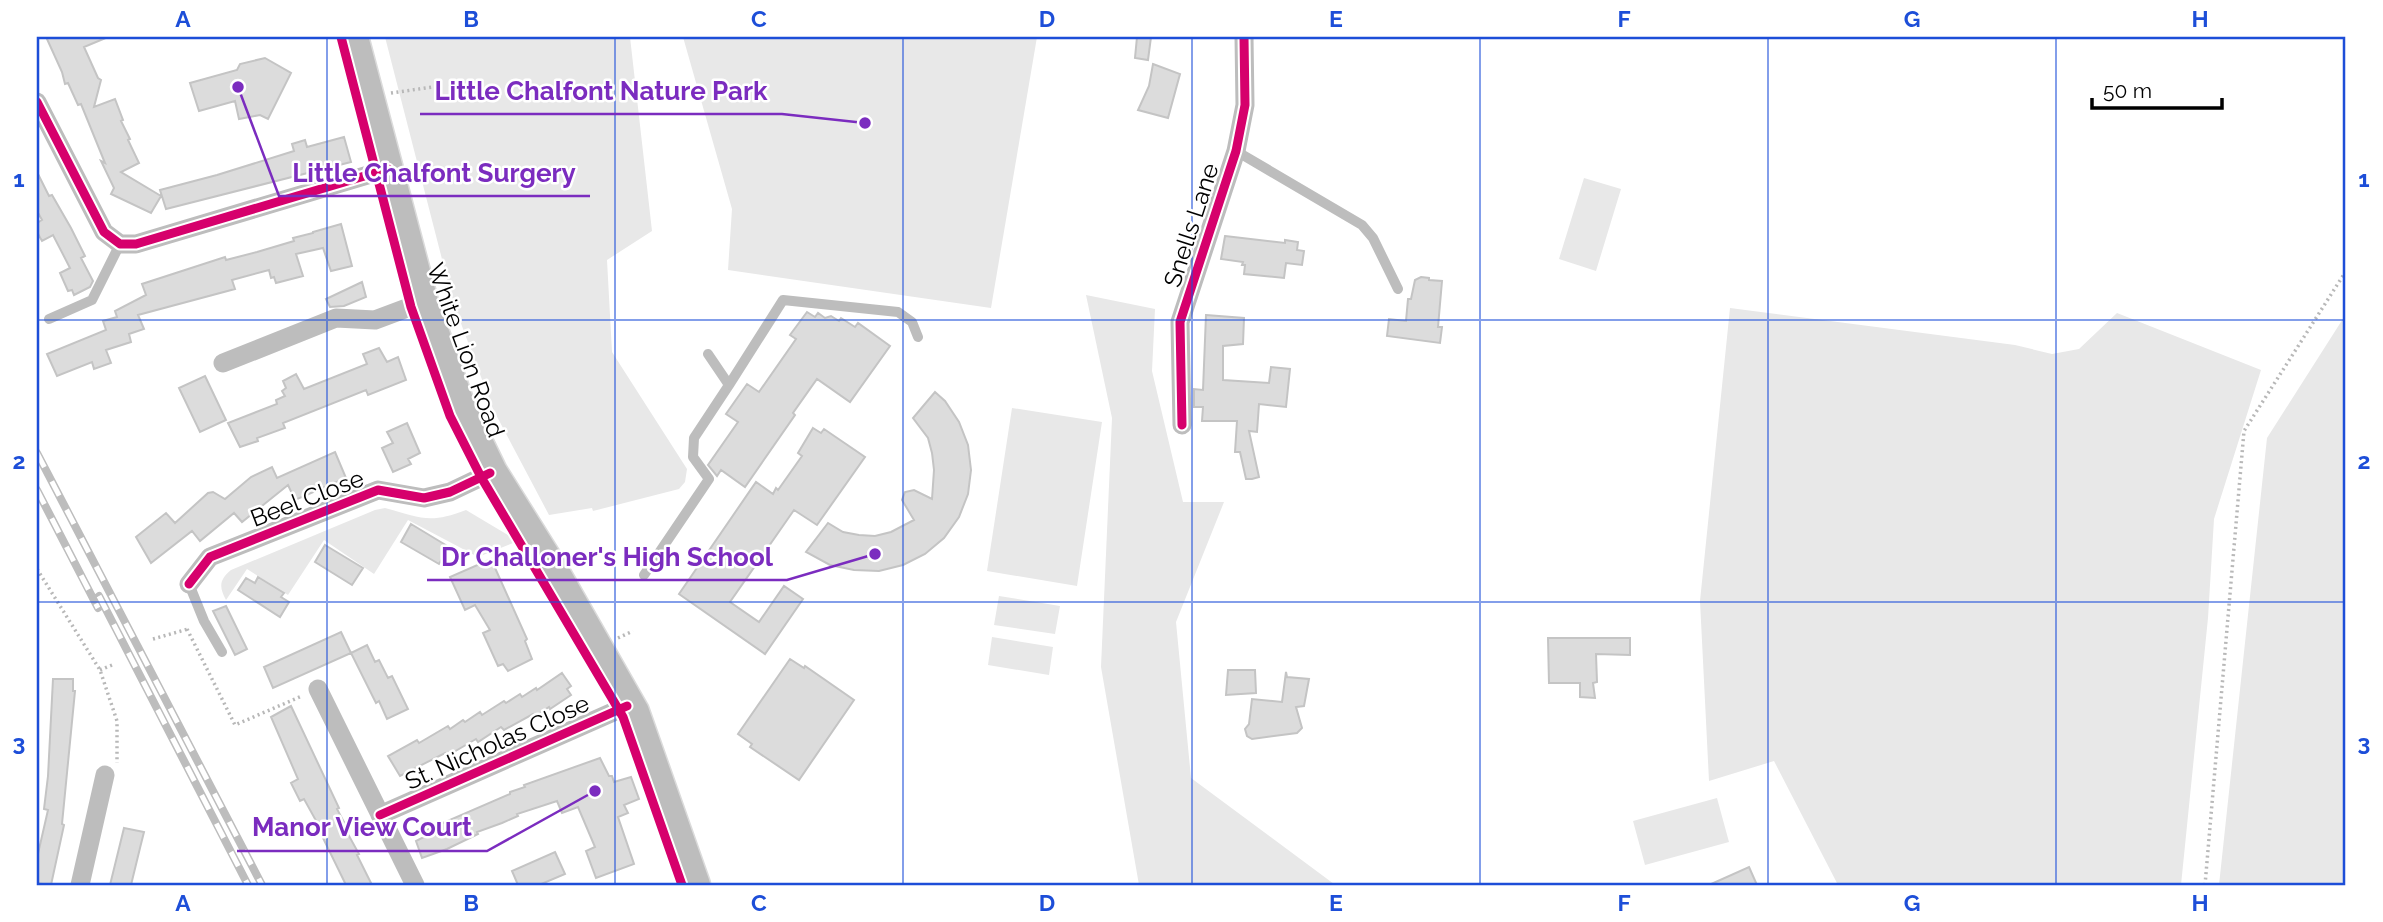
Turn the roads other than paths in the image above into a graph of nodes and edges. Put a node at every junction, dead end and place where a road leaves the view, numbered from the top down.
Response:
1 (353, 37) edge
2 (1244, 37) edge
3 (37, 102) edge
4 (1236, 151) junction
5 (388, 169) junction
6 (120, 244) junction
7 (1398, 289) dead end
8 (423, 302) junction
9 (50, 319) dead end
10 (918, 337) dead end
11 (708, 355) dead end
12 (223, 363) dead end
13 (729, 385) junction
14 (1182, 425) dead end
15 (492, 471) junction
16 (644, 575) dead end
17 (189, 584) joint
18 (222, 652) dead end
19 (318, 690) road end
20 (629, 705) junction
21 (105, 775) road end
22 (380, 815) junction
23 (80, 885) edge
24 (415, 885) edge
25 (695, 885) edge

1 - 5 main road, White Lion Road
2 - 4 street, Snells Lane
3 - 6 street
4 - 7 lane
4 - 14 street, Snells Lane
5 - 6 street
5 - 8 main road, White Lion Road
6 - 9 lane
8 - 12 street
8 - 15 main road, White Lion Road
10 - 13 lane
11 - 13 lane
13 - 16 lane
15 - 17 street, Beel Close
15 - 20 main road, White Lion Road
17 - 18 lane
19 - 22 street
20 - 22 street, St. Nicholas Close
20 - 25 main road, White Lion Road
21 - 23 street
22 - 24 street

